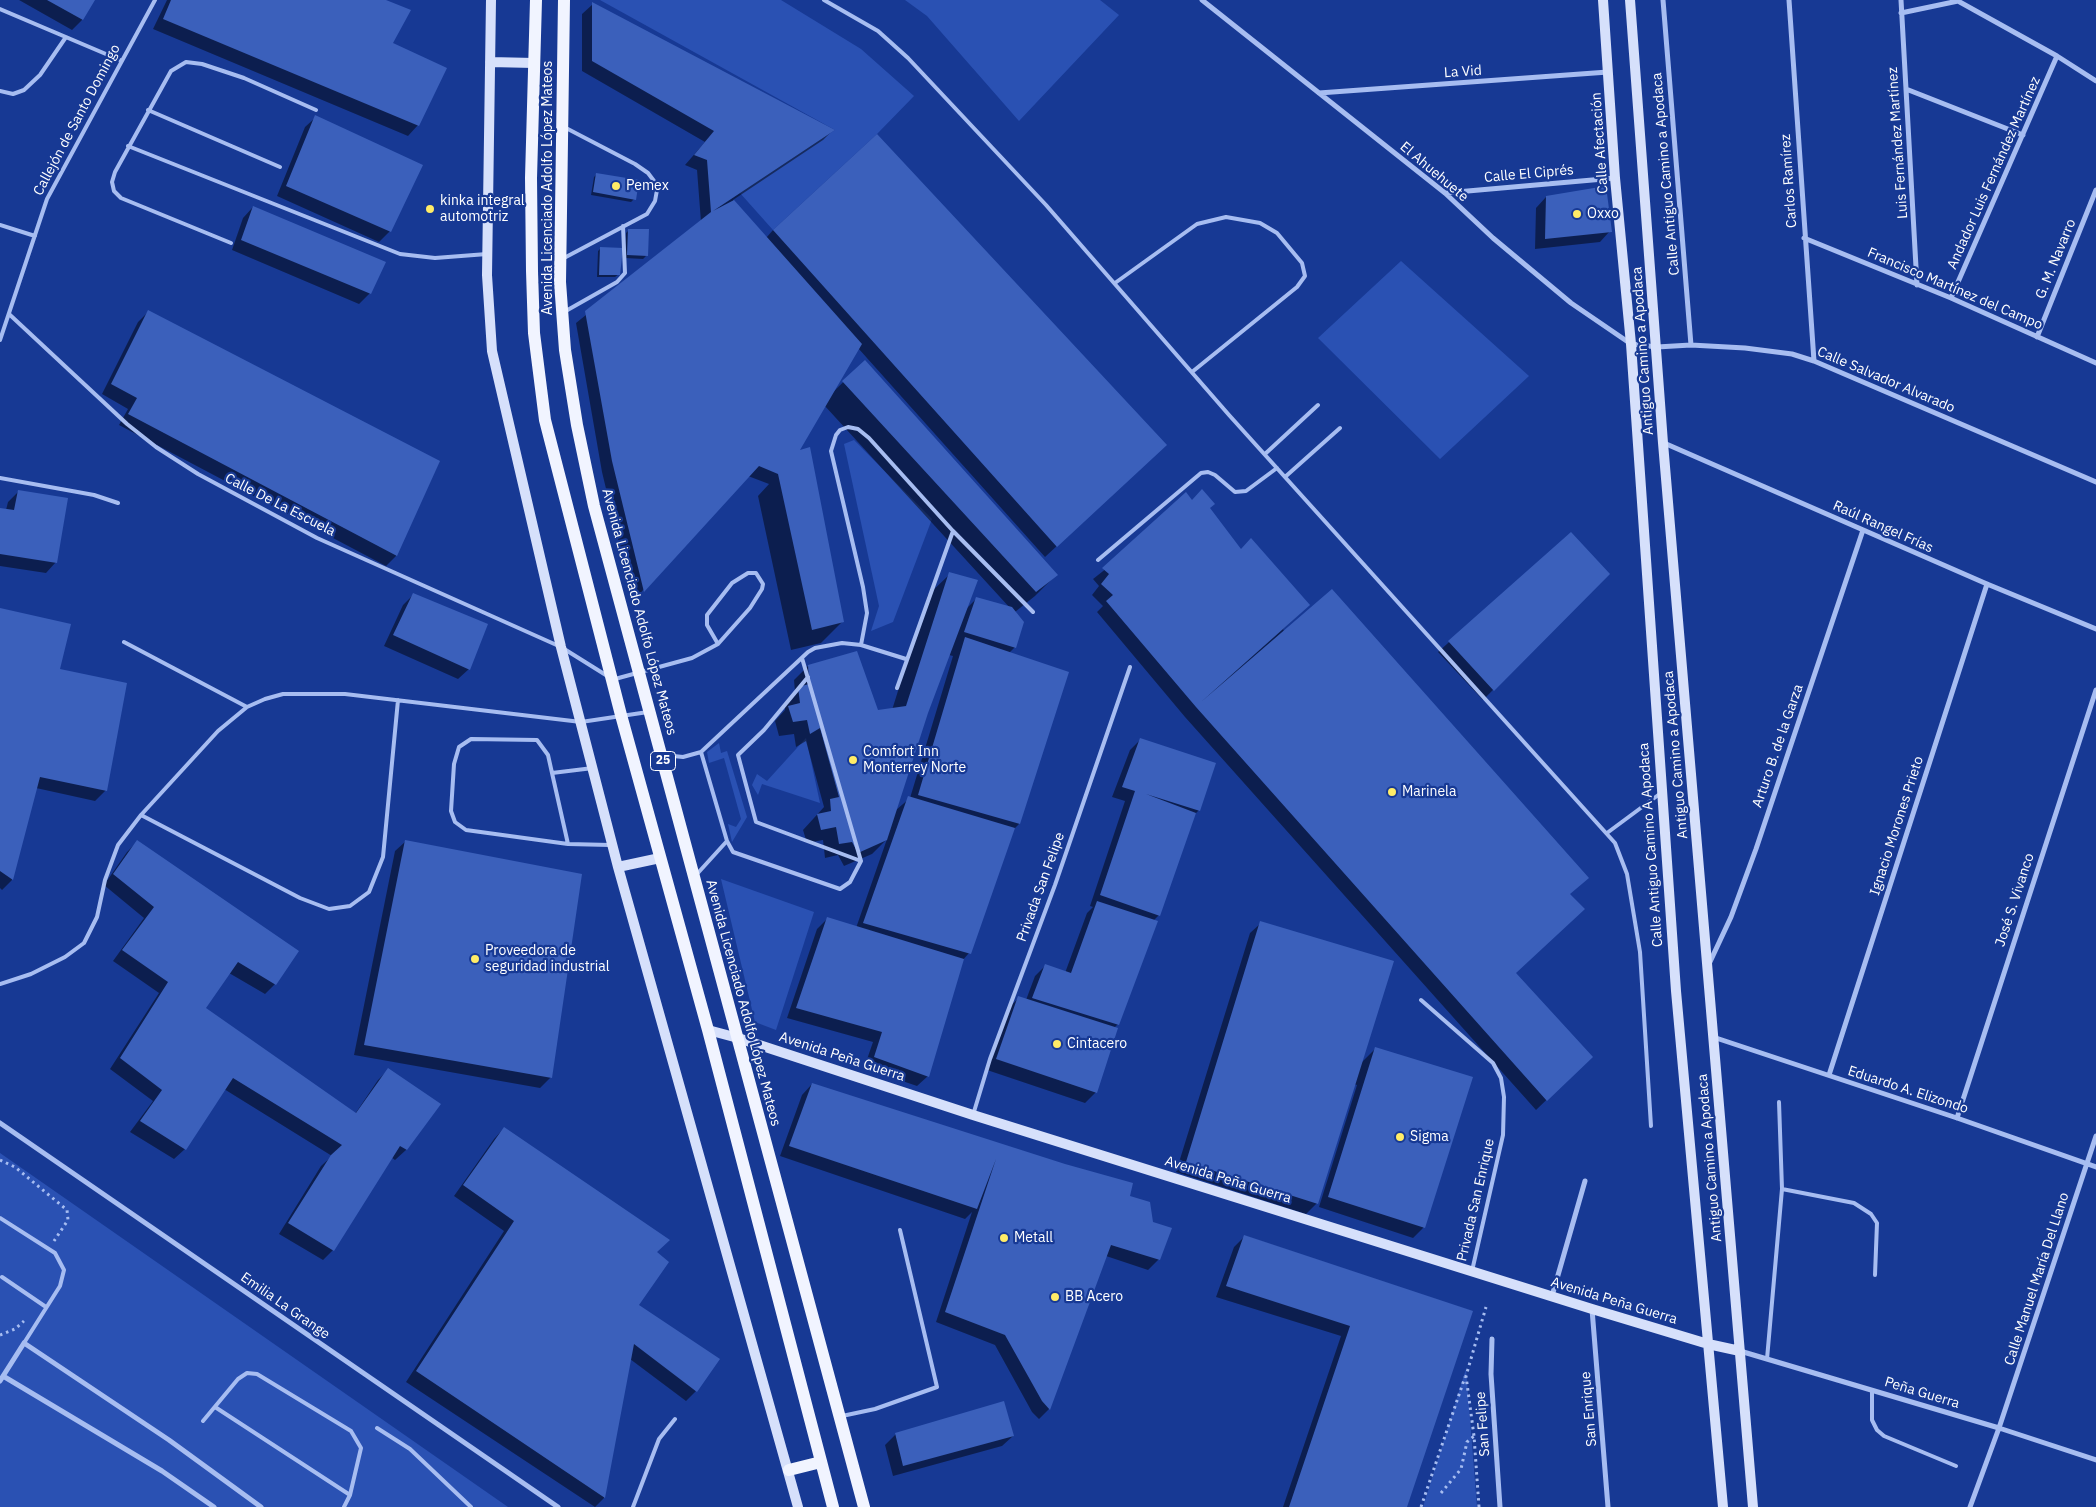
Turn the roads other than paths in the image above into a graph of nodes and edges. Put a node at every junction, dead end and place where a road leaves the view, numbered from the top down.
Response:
1 (155, 0) edge
2 (491, 0) edge
3 (536, 0) edge
4 (564, 0) edge
5 (824, 0) edge
6 (1202, 0) edge
7 (1603, 0) edge
8 (1630, 0) edge
9 (1663, 0) edge
10 (1789, 0) edge
11 (1901, 0) edge
12 (0, 9) edge
13 (1901, 13) junction
14 (66, 37) junction
15 (2057, 56) junction
16 (120, 60) junction
17 (490, 62) junction
18 (534, 63) junction
19 (1609, 72) junction
20 (2096, 81) edge
21 (1906, 89) junction
22 (0, 91) edge
23 (1319, 93) junction
24 (148, 110) junction
25 (316, 110) dead end
26 (560, 126) junction
27 (2022, 134) junction
28 (128, 146) junction
29 (280, 166) dead end
30 (1615, 178) junction
31 (2096, 190) edge
32 (1445, 193) junction
33 (0, 226) edge
34 (623, 226) junction
35 (35, 236) junction
36 (1804, 238) junction
37 (231, 243) dead end
38 (487, 254) junction
39 (560, 260) junction
40 (1115, 283) junction
41 (1917, 285) junction
42 (1951, 298) junction
43 (562, 313) junction
44 (9, 314) junction
45 (2036, 337) junction
46 (0, 340) edge
47 (1631, 344) junction
48 (1691, 346) junction
49 (1657, 347) junction
50 (1814, 361) junction
51 (2096, 363) edge
52 (1192, 372) junction
53 (1318, 405) dead end
54 (1340, 428) dead end
55 (1663, 443) junction
56 (1265, 454) junction
57 (1277, 468) junction
58 (1285, 477) junction
59 (0, 478) edge
60 (2096, 481) edge
61 (118, 504) dead end
62 (1863, 530) junction
63 (952, 531) junction
64 (1098, 560) dead end
65 (1986, 584) junction
66 (1033, 612) dead end
67 (2096, 629) edge
68 (124, 642) dead end
69 (718, 644) junction
70 (861, 645) junction
71 (561, 647) junction
72 (802, 658) junction
73 (906, 659) junction
74 (1130, 667) dead end
75 (640, 673) junction
76 (808, 677) junction
77 (612, 679) junction
78 (897, 688) dead end
79 (2096, 690) edge
80 (398, 700) junction
81 (248, 707) junction
82 (650, 711) junction
83 (621, 715) junction
84 (581, 722) junction
85 (700, 752) junction
86 (662, 755) junction
87 (593, 768) junction
88 (552, 773) junction
89 (1661, 793) junction
90 (141, 815) junction
91 (1607, 833) junction
92 (727, 840) junction
93 (568, 844) junction
94 (613, 845) junction
95 (660, 858) junction
96 (861, 861) junction
97 (618, 867) junction
98 (694, 878) junction
99 (1708, 967) junction
100 (0, 984) edge
101 (1421, 1000) dead end
102 (708, 1030) junction
103 (1713, 1037) junction
104 (738, 1038) junction
105 (1828, 1075) junction
106 (1779, 1102) dead end
107 (973, 1115) junction
108 (1958, 1118) junction
109 (0, 1123) edge
110 (1651, 1126) dead end
111 (2096, 1136) edge
112 (2087, 1164) junction
113 (2096, 1167) edge
114 (1585, 1181) dead end
115 (1782, 1189) junction
116 (0, 1218) edge
117 (900, 1230) dead end
118 (1472, 1271) junction
119 (1875, 1275) dead end
120 (2, 1277) dead end
121 (1552, 1296) junction
122 (46, 1307) junction
123 (1592, 1309) junction
124 (1492, 1339) dead end
125 (24, 1343) junction
126 (1708, 1344) junction
127 (1740, 1351) junction
128 (1767, 1359) junction
129 (2, 1378) edge
130 (1872, 1390) junction
131 (215, 1407) junction
132 (840, 1416) junction
133 (675, 1419) dead end
134 (203, 1421) dead end
135 (377, 1428) dead end
136 (1999, 1428) junction
137 (2096, 1460) edge
138 (821, 1462) junction
139 (1956, 1466) dead end
140 (789, 1470) junction
141 (350, 1495) junction
142 (214, 1507) edge
143 (261, 1507) edge
144 (344, 1507) edge
145 (471, 1507) edge
146 (558, 1507) edge
147 (633, 1507) edge
148 (798, 1507) edge
149 (833, 1507) edge
150 (864, 1507) edge
151 (1500, 1507) edge
152 (1608, 1507) edge
153 (1723, 1507) edge
154 (1753, 1507) edge
155 (1970, 1507) edge

1 - 16 lane, Callejón de Santo Domingo
2 - 17 street
3 - 18 main road, Avenida Licenciado Adolfo López Mateos / 25
4 - 26 main road, Avenida Licenciado Adolfo López Mateos / 25
5 - 40 lane
6 - 23 street, El Ahuehuete
7 - 19 street, Calle Afectación
8 - 49 street, Antiguo Camino a Apodaca
9 - 48 street, Calle Antiguo Camino a Apodaca
10 - 36 street, Carlos Ramírez
11 - 13 street, Luis Fernández Martínez
12 - 14 lane
13 - 15 street
13 - 21 street, Luis Fernández Martínez
14 - 16 lane
14 - 22 lane
15 - 20 street
15 - 27 street, Andador Luis Fernández Martínez
16 - 35 lane, Callejón de Santo Domingo
17 - 18 street
17 - 38 street
18 - 77 main road, Avenida Licenciado Adolfo López Mateos / 25
19 - 23 street, La Vid
19 - 30 street, Calle Afectación
21 - 27 street
21 - 41 street, Luis Fernández Martínez
23 - 32 street, El Ahuehuete
24 - 25 lane
24 - 28 lane
24 - 29 lane
26 - 34 lane
26 - 39 main road, Avenida Licenciado Adolfo López Mateos / 25
27 - 42 street, Andador Luis Fernández Martínez
28 - 37 lane
28 - 38 lane
30 - 32 street, Calle El Ciprés
30 - 47 street, Calle Afectación
31 - 45 street, G. M. Navarro
32 - 47 street, El Ahuehuete
33 - 35 lane
34 - 39 lane
34 - 43 lane
35 - 44 lane, Callejón de Santo Domingo
36 - 41 street, Francisco Martínez del Campo
36 - 50 street, Carlos Ramírez
38 - 71 street
39 - 43 main road, Avenida Licenciado Adolfo López Mateos / 25
40 - 52 lane
40 - 52 lane
41 - 42 street, Francisco Martínez del Campo
42 - 45 street, Francisco Martínez del Campo
43 - 75 main road, Avenida Licenciado Adolfo López Mateos / 25
44 - 46 lane, Callejón de Santo Domingo
44 - 71 lane, Calle De La Escuela
45 - 51 street, Francisco Martínez del Campo
47 - 49 street, El Ahuehuete
47 - 89 street, Calle Antiguo Camino A Apodaca
48 - 49 street, Calle Salvador Alvarado
48 - 50 street, Calle Salvador Alvarado
49 - 55 street, Antiguo Camino a Apodaca
50 - 60 street, Calle Salvador Alvarado
52 - 56 lane
53 - 56 lane
54 - 58 lane
55 - 62 street, Raúl Rangel Frías
55 - 99 street, Antiguo Camino a Apodaca
56 - 57 lane
57 - 58 lane
57 - 64 lane
58 - 91 lane
59 - 61 lane
62 - 65 street, Raúl Rangel Frías
62 - 99 street, Arturo B. de la Garza
63 - 66 lane
63 - 70 lane
63 - 73 lane
65 - 67 street, Raúl Rangel Frías
65 - 105 street, Ignacio Morones Prieto
68 - 81 lane
69 - 69 lane
69 - 75 lane
70 - 72 lane
70 - 73 lane
71 - 77 lane, Calle De La Escuela
71 - 84 street
72 - 76 lane
72 - 85 lane
73 - 78 lane
74 - 107 lane, Privada San Felipe
75 - 77 lane
75 - 82 main road, Avenida Licenciado Adolfo López Mateos / 25
76 - 96 lane
76 - 96 lane
77 - 83 main road, Avenida Licenciado Adolfo López Mateos / 25
79 - 108 street, José S. Vivanco
80 - 81 lane
80 - 84 lane
80 - 90 lane
81 - 90 lane
82 - 83 lane
82 - 86 main road, Avenida Licenciado Adolfo López Mateos / 25
83 - 84 lane
83 - 95 main road, Avenida Licenciado Adolfo López Mateos / 25
84 - 87 street
85 - 86 lane
85 - 92 lane
86 - 98 main road, Avenida Licenciado Adolfo López Mateos / 25
87 - 88 lane
87 - 94 street
88 - 93 lane
88 - 93 lane
89 - 91 lane
89 - 126 street, Calle Antiguo Camino A Apodaca
90 - 100 lane
91 - 110 lane
92 - 96 lane
92 - 98 lane
93 - 94 lane
94 - 97 street
95 - 97 street
95 - 102 main road, Avenida Licenciado Adolfo López Mateos / 25
97 - 140 street
98 - 104 main road, Avenida Licenciado Adolfo López Mateos / 25
99 - 103 street, Antiguo Camino a Apodaca
101 - 118 lane, Privada San Enrique
102 - 104 street, Avenida Peña Guerra
102 - 138 main road, Avenida Licenciado Adolfo López Mateos / 25
103 - 105 street, Eduardo A. Elizondo
103 - 127 street, Antiguo Camino a Apodaca
104 - 107 street, Avenida Peña Guerra
104 - 132 main road, Avenida Licenciado Adolfo López Mateos / 25
105 - 108 street, Eduardo A. Elizondo
106 - 115 lane
107 - 118 street, Avenida Peña Guerra
108 - 112 street, Eduardo A. Elizondo
109 - 146 street, Emilia La Grange
111 - 112 street, Calle Manuel María Del Llano
112 - 113 street, Eduardo A. Elizondo
112 - 136 street, Calle Manuel María Del Llano
114 - 121 street
115 - 119 lane
115 - 128 lane
116 - 122 lane
117 - 132 lane
118 - 121 street, Avenida Peña Guerra
120 - 122 lane
121 - 123 street, Avenida Peña Guerra
122 - 125 lane
123 - 126 street, Avenida Peña Guerra
123 - 152 street, San Enrique
124 - 151 street, San Felipe
125 - 129 street
125 - 143 street
126 - 127 street, Avenida Peña Guerra
126 - 153 street, Calle Antiguo Camino A Apodaca
127 - 128 street, Peña Guerra
127 - 154 street, Antiguo Camino a Apodaca
128 - 130 street, Peña Guerra
129 - 142 street
130 - 136 street, Peña Guerra
130 - 139 lane
131 - 134 lane
131 - 141 lane
131 - 141 lane
132 - 150 main road, Avenida Licenciado Adolfo López Mateos / 25
133 - 147 lane
135 - 145 lane
136 - 137 street, Peña Guerra
136 - 155 street, Calle Manuel María Del Llano
138 - 140 main road
138 - 149 main road, Avenida Licenciado Adolfo López Mateos / 25
140 - 148 street
141 - 144 lane

